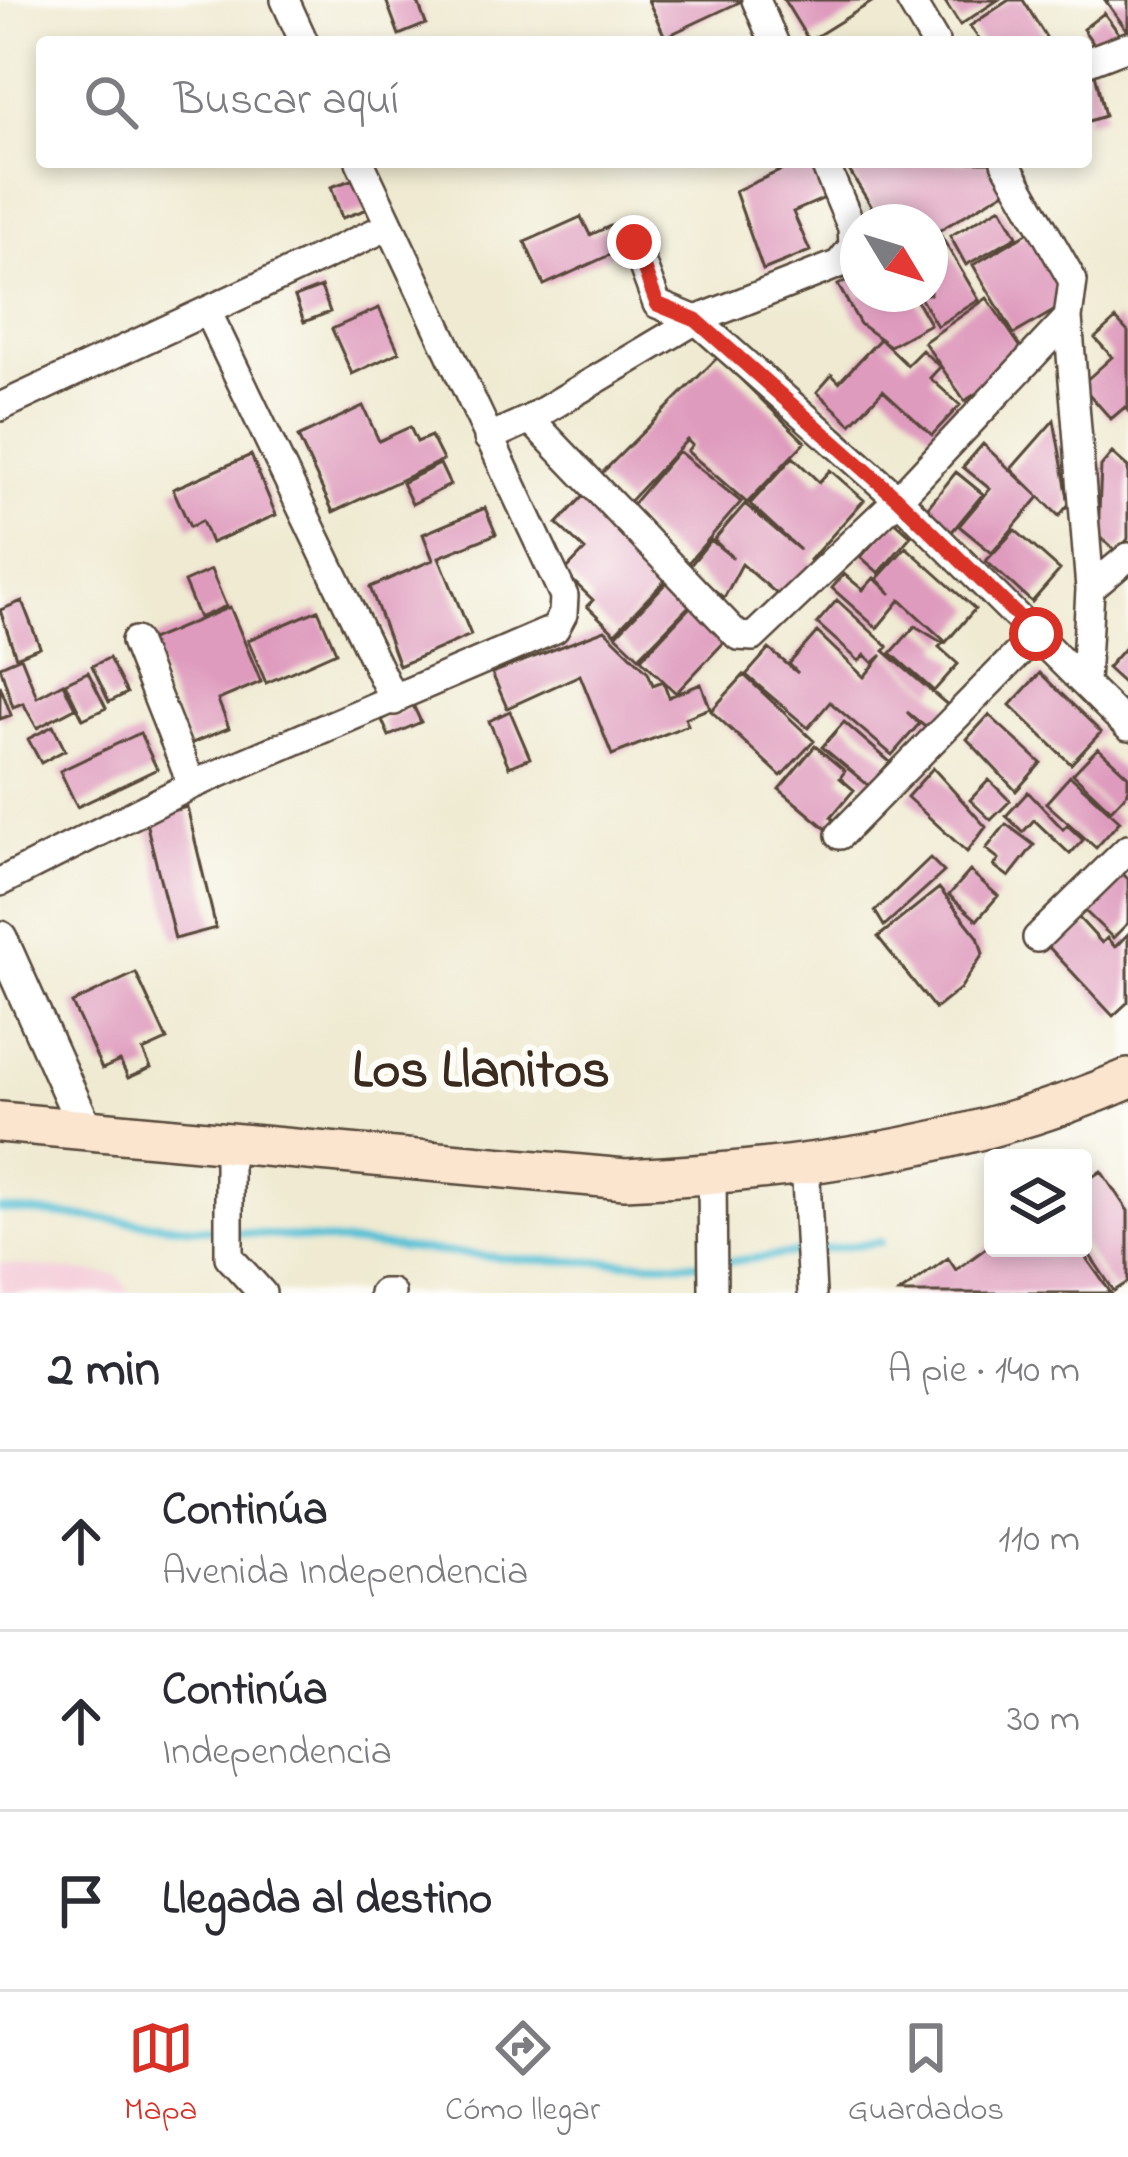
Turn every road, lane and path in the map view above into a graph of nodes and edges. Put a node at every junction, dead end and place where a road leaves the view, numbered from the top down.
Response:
1 (285, 0) edge
2 (756, 0) edge
3 (910, 0) edge
4 (301, 36) edge
5 (771, 36) edge
6 (931, 36) edge
7 (1128, 46) edge
8 (1092, 60) edge
9 (363, 168) edge
10 (826, 168) edge
11 (1008, 168) edge
12 (389, 226) junction
13 (634, 242) dead end
14 (207, 311) junction
15 (1068, 318) junction
16 (696, 320) junction
17 (0, 407) edge
18 (530, 419) junction
19 (488, 438) junction
20 (898, 499) junction
21 (1128, 557) edge
22 (1090, 589) junction
23 (1036, 634) junction
24 (135, 641) dead end
25 (1085, 682) junction
26 (394, 701) junction
27 (1128, 727) edge
28 (192, 785) junction
29 (840, 836) dead end
30 (1128, 849) edge
31 (0, 882) edge
32 (0, 938) edge
33 (1037, 938) dead end
34 (1128, 1079) edge
35 (0, 1122) edge
36 (86, 1130) junction
37 (227, 1161) junction
38 (805, 1161) junction
39 (712, 1175) junction
40 (812, 1289) edge
41 (713, 1291) edge
42 (262, 1293) edge

1 - 4 street
2 - 5 street
3 - 6 street
7 - 8 street
9 - 12 street
10 - 16 street
11 - 15 street
12 - 14 street
12 - 19 street
13 - 16 street
14 - 17 street
14 - 26 street
15 - 20 street
15 - 22 street
16 - 18 street
16 - 20 street
18 - 19 street
18 - 20 street
19 - 26 street
20 - 23 street
21 - 22 street
22 - 25 street
23 - 25 street
23 - 29 street
24 - 28 street
25 - 27 street
26 - 28 street
28 - 31 street
30 - 33 street
32 - 36 street
34 - 38 main road
35 - 36 main road
36 - 37 main road
37 - 39 main road
37 - 42 street
38 - 39 main road
38 - 40 street
39 - 41 street

